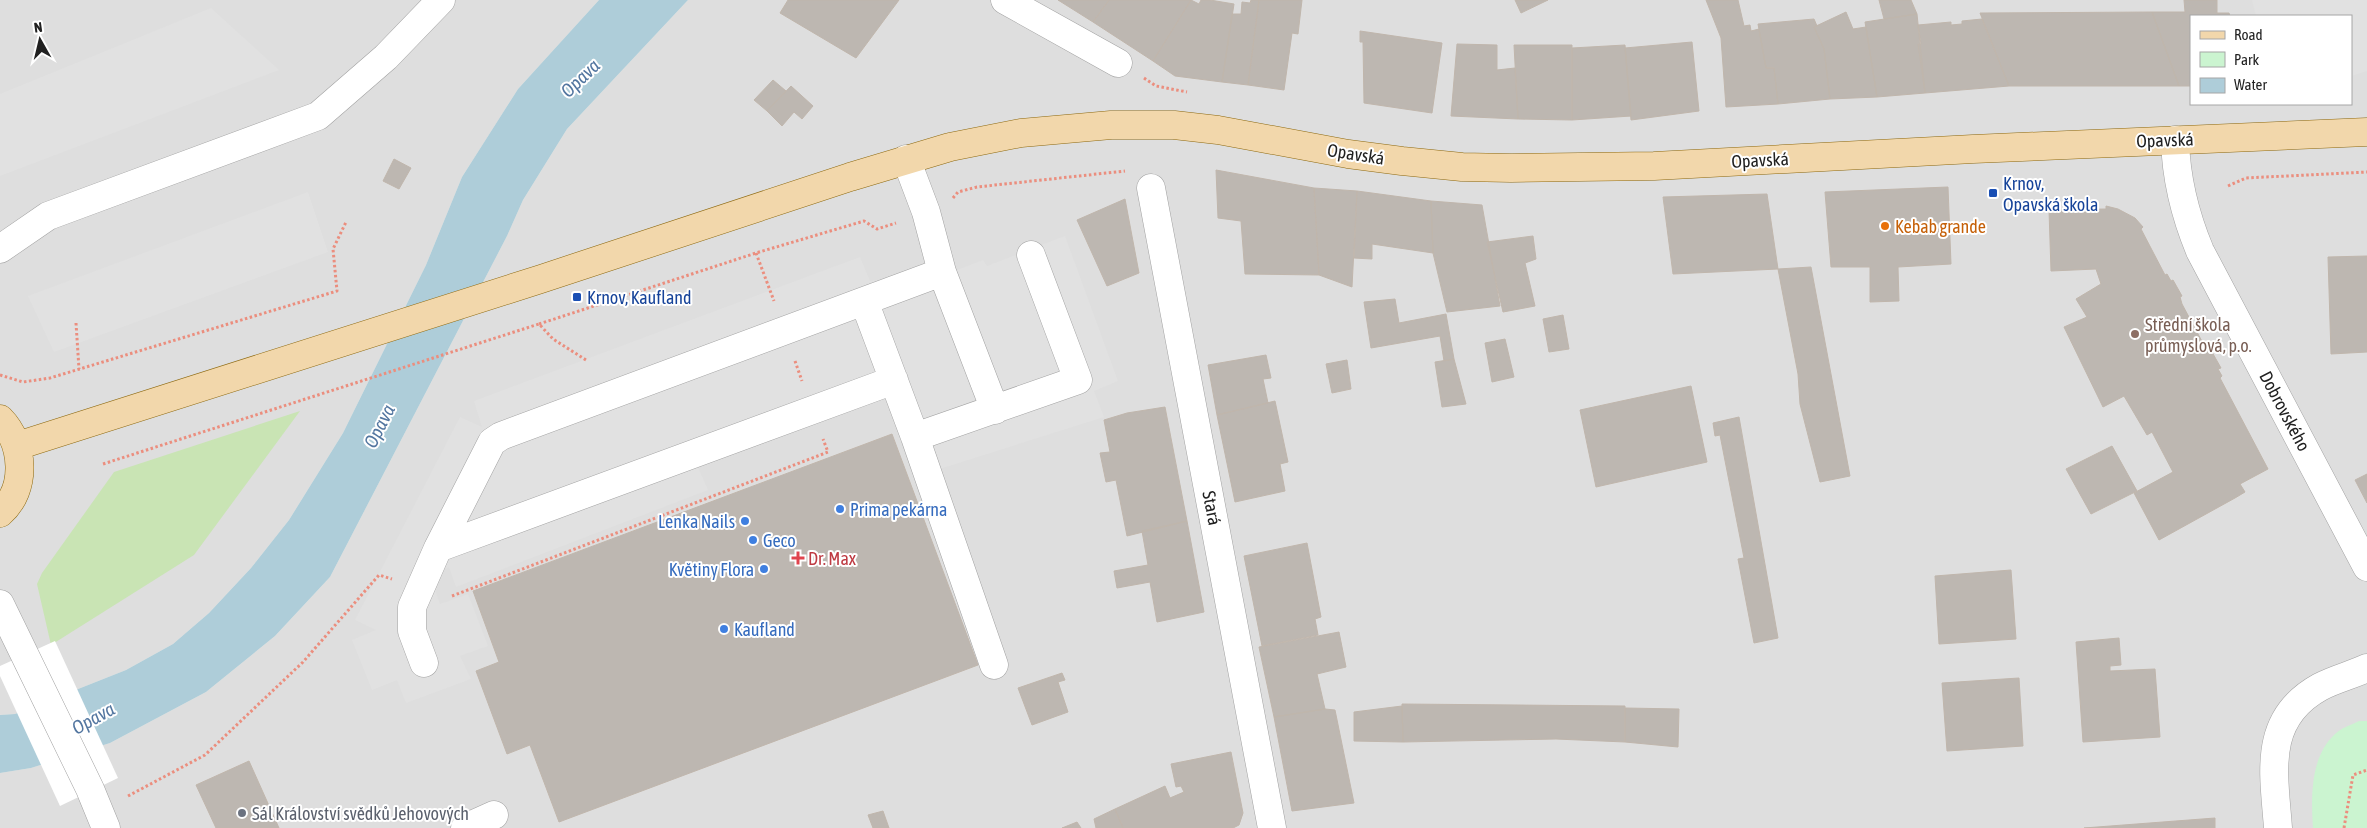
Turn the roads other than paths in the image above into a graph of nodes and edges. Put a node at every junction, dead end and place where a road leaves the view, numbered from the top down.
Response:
1 (441, 0) edge
2 (1005, 0) edge
3 (1118, 63) dead end
4 (2367, 132) edge
5 (2175, 140) junction
6 (906, 160) junction
7 (1151, 188) dead end
8 (0, 249) edge
9 (1031, 255) dead end
10 (942, 272) junction
11 (864, 301) junction
12 (894, 380) junction
13 (995, 410) junction
14 (0, 419) edge
15 (916, 438) junction
16 (17, 446) junction
17 (0, 513) edge
18 (438, 548) junction
19 (2367, 567) edge
20 (0, 604) edge
21 (424, 663) dead end
22 (994, 665) dead end
23 (2367, 668) edge
24 (98, 810) edge
25 (494, 815) dead end
26 (464, 828) edge
27 (1272, 828) edge
28 (2278, 828) edge

1 - 8 street
2 - 3 street
4 - 5 main road, Opavská
5 - 6 main road, Opavská
5 - 19 street, Dobrovského
6 - 10 street
6 - 16 main road, Opavská
7 - 27 street, Stará
9 - 13 street
10 - 11 street
10 - 13 street
11 - 12 street
11 - 18 street
12 - 15 street
12 - 18 street
13 - 15 street
14 - 16 main road
15 - 22 street
16 - 17 main road
18 - 21 street
20 - 24 street
23 - 28 street
25 - 26 street

